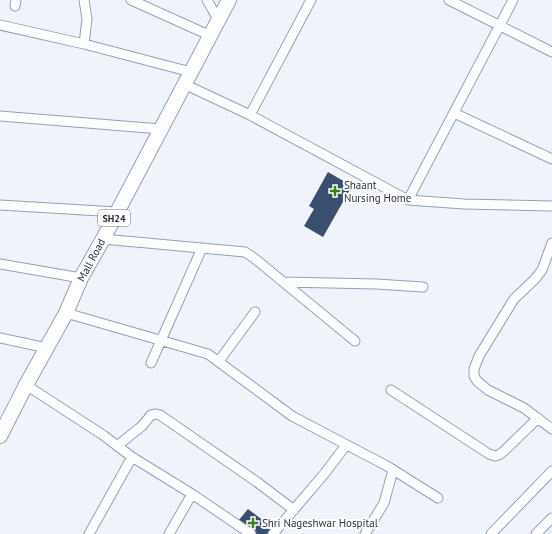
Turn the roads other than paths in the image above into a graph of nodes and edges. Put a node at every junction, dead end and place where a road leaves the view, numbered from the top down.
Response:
1 (84, 0) edge
2 (131, 0) edge
3 (207, 0) edge
4 (229, 0) edge
5 (311, 0) edge
6 (513, 0) edge
7 (452, 1) edge
8 (218, 21) junction
9 (0, 25) edge
10 (500, 26) junction
11 (211, 36) junction
12 (84, 44) junction
13 (552, 52) edge
14 (191, 72) junction
15 (184, 84) junction
16 (454, 113) junction
17 (250, 115) junction
18 (0, 116) edge
19 (161, 129) junction
20 (552, 159) edge
21 (408, 200) junction
22 (0, 205) edge
23 (552, 206) edge
24 (117, 212) junction
25 (103, 239) junction
26 (552, 243) edge
27 (202, 248) junction
28 (0, 264) edge
29 (81, 278) junction
30 (283, 282) junction
31 (424, 287) dead end
32 (255, 312) dead end
33 (66, 313) junction
34 (0, 338) edge
35 (162, 341) junction
36 (356, 341) dead end
37 (47, 348) junction
38 (219, 361) junction
39 (151, 363) dead end
40 (26, 385) junction
41 (390, 390) dead end
42 (538, 418) junction
43 (552, 429) edge
44 (0, 436) edge
45 (346, 445) junction
46 (118, 446) junction
47 (132, 457) junction
48 (393, 470) junction
49 (552, 471) edge
50 (192, 494) junction
51 (438, 498) dead end
52 (294, 510) junction
53 (552, 518) edge
54 (89, 534) edge
55 (169, 534) edge
56 (251, 534) edge
57 (273, 534) edge
58 (365, 534) edge
59 (491, 534) edge
60 (536, 534) edge

1 - 12 street
2 - 11 street
3 - 8 street
4 - 8 main road, Mall Road / SH24
5 - 17 street
6 - 10 street
7 - 10 street
8 - 11 main road, Mall Road / SH24
9 - 12 street
10 - 13 street
10 - 16 street
11 - 14 main road, Mall Road / SH24
12 - 14 street
14 - 15 main road, Mall Road / SH24
15 - 17 street
15 - 19 main road, Mall Road / SH24
16 - 20 street
16 - 21 street
17 - 21 street
18 - 19 street
19 - 24 main road, Mall Road / SH24
21 - 23 street
22 - 24 street
24 - 25 main road, Mall Road / SH24
25 - 27 street
25 - 29 main road, Mall Road / SH24
26 - 42 street
27 - 30 street
27 - 35 street
28 - 29 street
29 - 33 main road, Mall Road / SH24
30 - 31 street
30 - 36 street
32 - 38 street
33 - 35 street
33 - 37 main road, Mall Road / SH24
34 - 37 street
35 - 38 street
35 - 39 street
37 - 40 main road, Mall Road / SH24
38 - 45 street
40 - 44 main road, Mall Road / SH24
40 - 46 street
41 - 42 street
42 - 43 street
45 - 48 street
45 - 52 street
46 - 47 street
46 - 52 street
47 - 50 street
47 - 54 street
48 - 51 street
48 - 58 street
49 - 59 street
50 - 55 street
50 - 56 street
52 - 57 street
53 - 60 street

